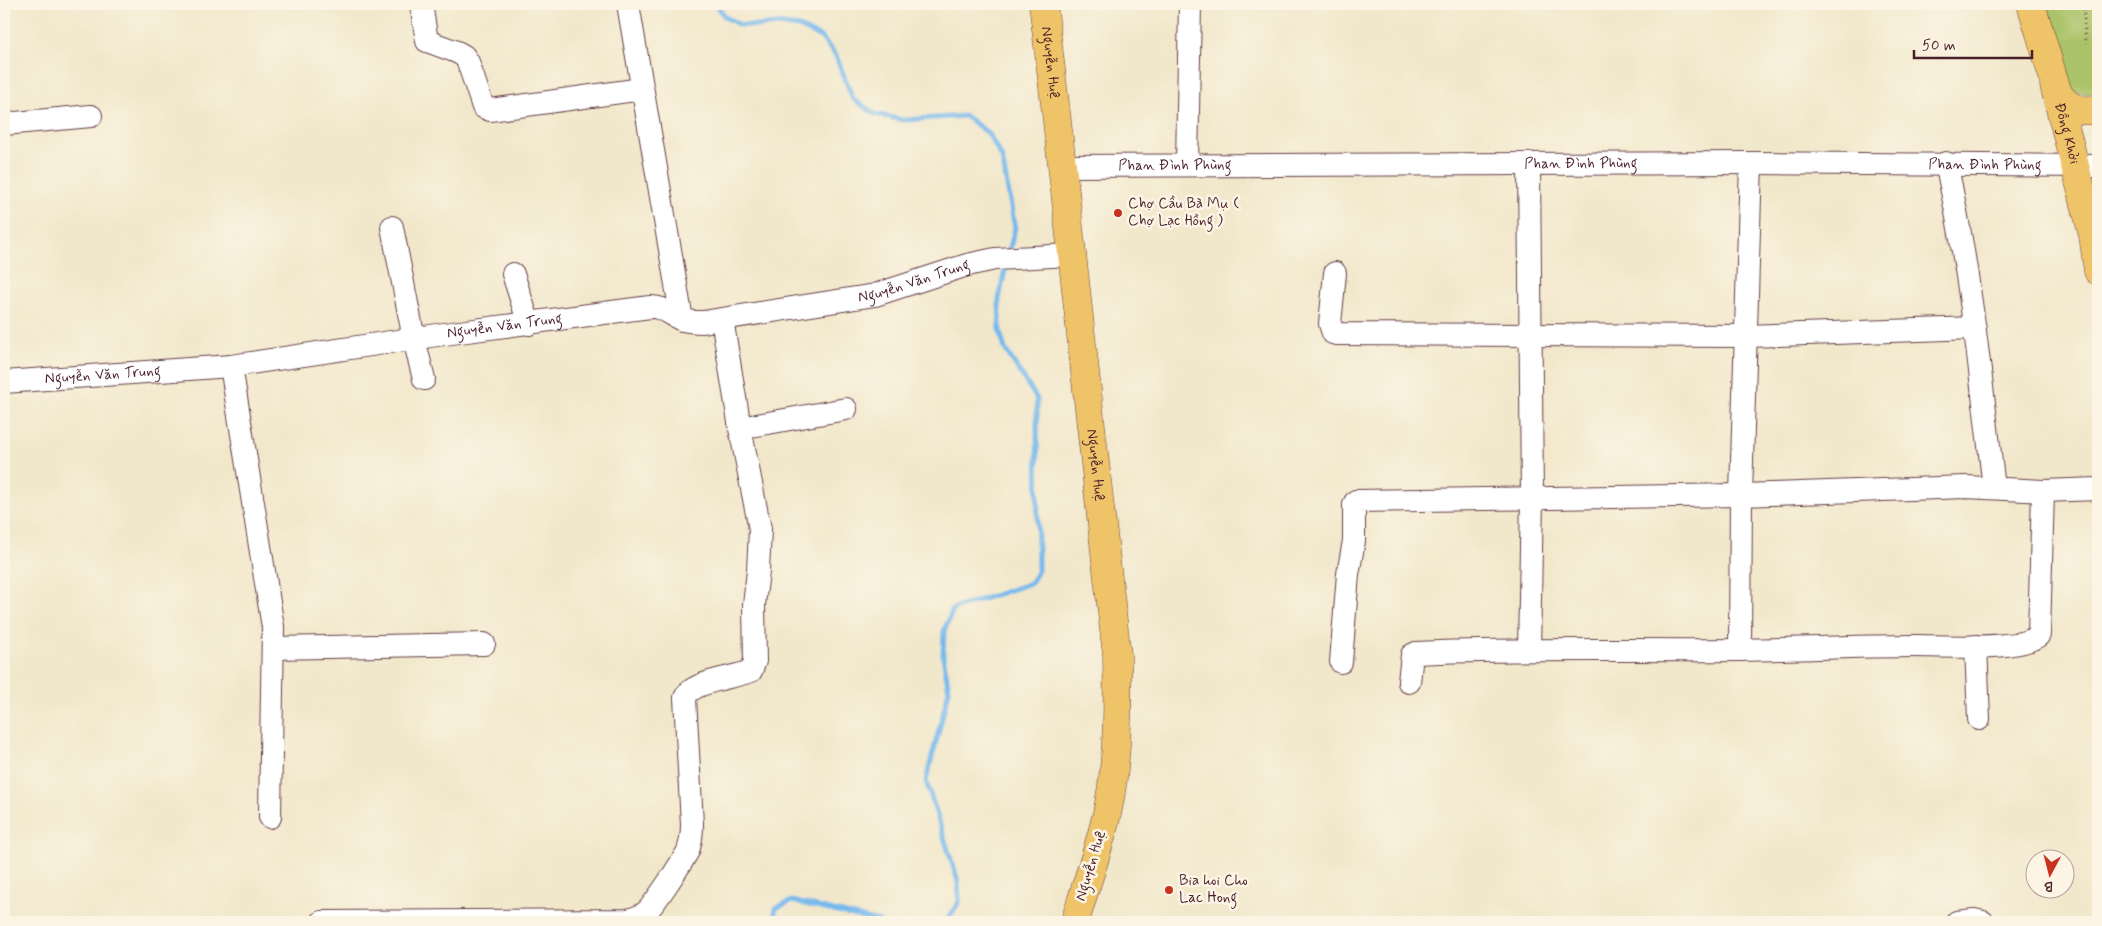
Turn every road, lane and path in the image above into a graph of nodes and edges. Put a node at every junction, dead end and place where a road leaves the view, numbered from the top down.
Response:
1 (421, 4) edge
2 (628, 4) edge
3 (1043, 4) edge
4 (1190, 4) edge
5 (2031, 4) edge
6 (2083, 4) edge
7 (2086, 44) dead end
8 (2054, 85) junction
9 (642, 90) junction
10 (2094, 110) edge
11 (91, 116) dead end
12 (4, 124) edge
13 (1529, 163) junction
14 (1751, 163) junction
15 (1946, 163) junction
16 (1187, 164) junction
17 (2087, 165) edge
18 (1063, 166) junction
19 (392, 227) dead end
20 (1071, 255) junction
21 (2098, 271) edge
22 (1335, 273) dead end
23 (513, 274) dead end
24 (722, 319) junction
25 (682, 320) junction
26 (529, 324) junction
27 (1975, 328) junction
28 (1529, 334) junction
29 (1747, 336) junction
30 (414, 339) junction
31 (231, 366) junction
32 (424, 379) dead end
33 (4, 382) edge
34 (846, 409) dead end
35 (740, 428) junction
36 (1994, 488) junction
37 (2098, 489) edge
38 (2043, 490) junction
39 (1741, 495) junction
40 (1532, 498) junction
41 (484, 644) dead end
42 (1976, 646) junction
43 (273, 648) junction
44 (1529, 650) junction
45 (1740, 650) junction
46 (1341, 662) dead end
47 (1409, 682) dead end
48 (1979, 719) dead end
49 (270, 817) dead end
50 (322, 922) edge
51 (413, 922) edge
52 (1075, 922) edge
53 (1957, 922) edge
54 (1983, 922) edge

1 - 9 street
2 - 9 street
3 - 18 main road, Nguyễn Huệ
4 - 16 street
5 - 8 main road, Đồng Khởi
6 - 7 path
8 - 10 main road
8 - 17 main road, Đồng Khởi
9 - 25 street
11 - 12 street
13 - 14 street, Phan Đình Phùng
13 - 16 street, Phan Đình Phùng
13 - 28 street
14 - 15 street, Phan Đình Phùng
14 - 29 street
15 - 17 street, Phan Đình Phùng
15 - 27 street
16 - 18 street, Phan Đình Phùng
17 - 21 main road, Đồng Khởi
18 - 20 main road, Nguyễn Huệ
19 - 30 street
20 - 24 street, Nguyễn Văn Trung
20 - 52 main road, Nguyễn Huệ
22 - 28 street
23 - 26 street
24 - 25 street, Nguyễn Văn Trung
24 - 35 street
25 - 26 street, Nguyễn Văn Trung
26 - 30 street, Nguyễn Văn Trung
27 - 29 street
27 - 36 street
28 - 29 street
28 - 40 street
29 - 39 street
30 - 31 street, Nguyễn Văn Trung
30 - 32 street
31 - 33 street, Nguyễn Văn Trung
31 - 43 street
34 - 35 street
35 - 51 street
36 - 38 street
36 - 39 street
37 - 38 street
38 - 42 street
39 - 40 street
39 - 45 street
40 - 44 street
40 - 46 street
41 - 43 street
42 - 45 street
42 - 48 street
43 - 49 street
44 - 45 street
44 - 47 street
50 - 51 street
53 - 54 street

